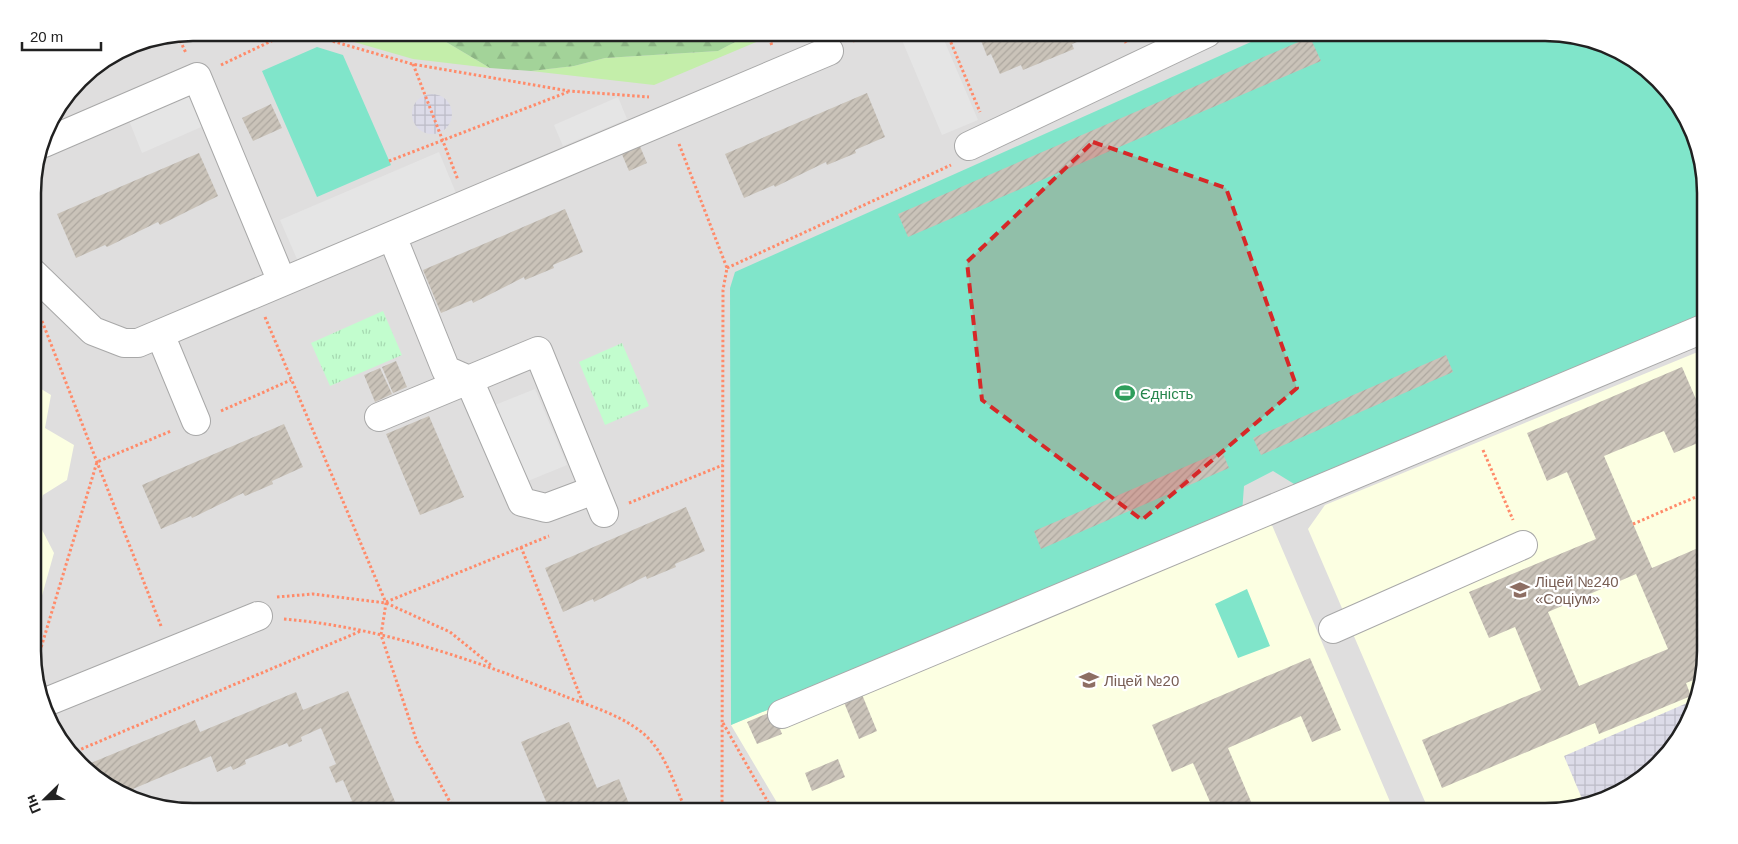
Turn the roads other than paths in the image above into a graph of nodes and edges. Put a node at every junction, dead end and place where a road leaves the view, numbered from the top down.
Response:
1 (1188, 41) edge
2 (829, 51) dead end
3 (51, 140) edge
4 (969, 146) road end
5 (392, 236) junction
6 (42, 281) edge
7 (282, 282) junction
8 (1697, 331) edge
9 (160, 334) junction
10 (469, 380) junction
11 (379, 417) dead end
12 (196, 421) road end
13 (1523, 545) road end
14 (264, 607) road end
15 (1333, 629) dead end
16 (50, 700) edge
17 (782, 714) dead end

1 - 4 lane
2 - 5 lane
3 - 7 lane
5 - 7 lane
5 - 10 lane
6 - 9 lane
7 - 9 lane
8 - 17 lane
9 - 12 lane
10 - 10 lane
10 - 11 lane
13 - 15 lane
14 - 16 lane

